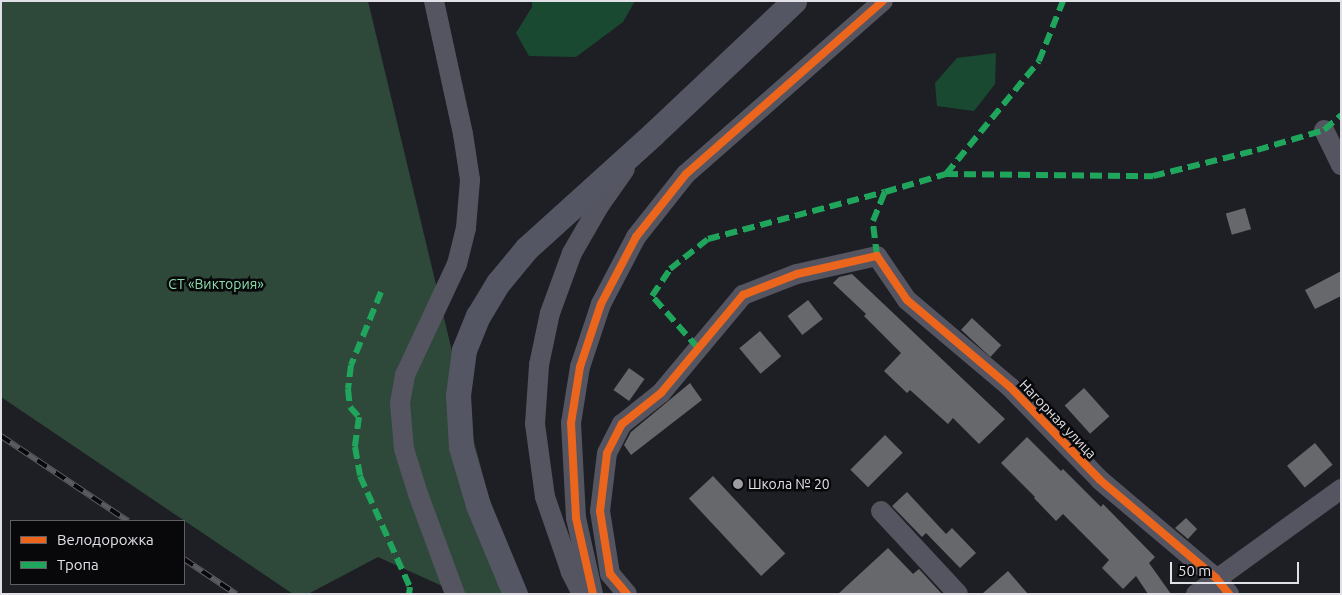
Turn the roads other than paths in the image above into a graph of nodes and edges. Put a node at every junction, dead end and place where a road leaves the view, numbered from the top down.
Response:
1 (434, 1) edge
2 (883, 1) edge
3 (793, 2) edge
4 (1324, 130) dead end
5 (653, 134) junction
6 (1341, 165) edge
7 (1341, 489) edge
8 (881, 511) dead end
9 (1216, 578) junction
10 (455, 594) edge
11 (515, 594) edge
12 (582, 594) edge
13 (593, 594) edge
14 (627, 594) edge
15 (958, 594) edge
16 (1196, 594) edge
17 (1229, 594) edge

1 - 10 street
2 - 13 street
3 - 5 main road
4 - 6 street
5 - 11 main road
5 - 12 street
7 - 9 street
8 - 15 street
9 - 14 street, Нагорная улица
9 - 16 street
9 - 17 street, Нагорная улица

